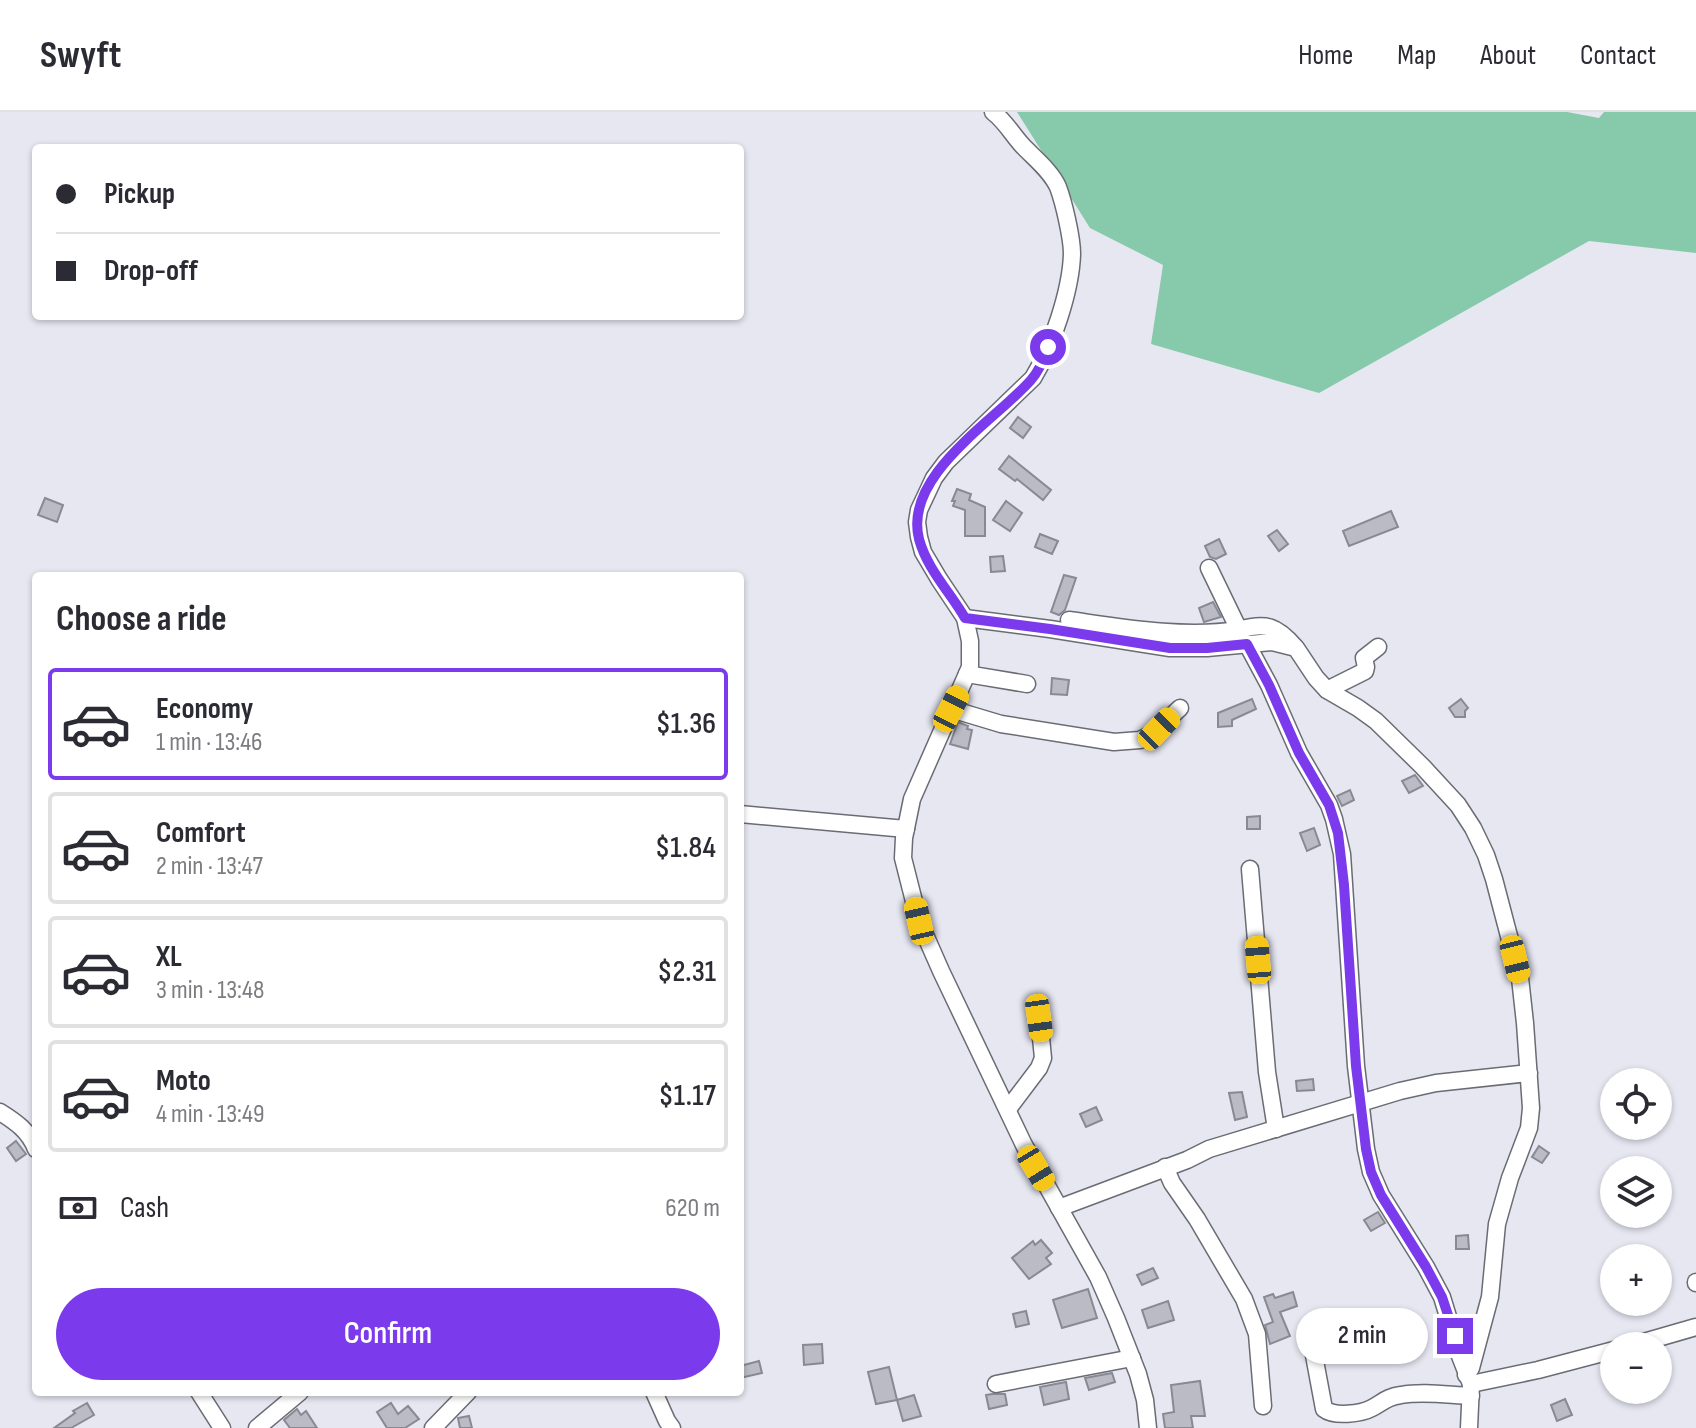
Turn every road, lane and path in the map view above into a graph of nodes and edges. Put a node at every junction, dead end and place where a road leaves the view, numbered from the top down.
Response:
1 (993, 112) edge
2 (1209, 568) dead end
3 (965, 618) junction
4 (1069, 620) dead end
5 (1243, 637) junction
6 (1378, 647) dead end
7 (967, 674) junction
8 (1027, 684) dead end
9 (1327, 690) junction
10 (1180, 708) dead end
11 (951, 709) junction
12 (744, 814) edge
13 (906, 829) junction
14 (1250, 869) dead end
15 (1039, 1018) dead end
16 (1529, 1073) junction
17 (1362, 1103) junction
18 (1008, 1109) junction
19 (0, 1112) edge
20 (1276, 1129) junction
21 (32, 1140) edge
22 (1165, 1167) junction
23 (1059, 1208) junction
24 (1696, 1327) edge
25 (1672, 1334) edge
26 (1313, 1350) dead end
27 (1600, 1354) edge
28 (1132, 1358) junction
29 (996, 1384) dead end
30 (1469, 1385) junction
31 (202, 1396) edge
32 (295, 1396) edge
33 (464, 1396) edge
34 (656, 1396) edge
35 (1263, 1406) dead end
36 (222, 1428) edge
37 (257, 1428) edge
38 (433, 1428) edge
39 (672, 1428) edge
40 (1148, 1428) edge
41 (1469, 1428) edge

1 - 3 street
2 - 5 street
3 - 5 street
3 - 7 street
4 - 5 street
5 - 9 street
5 - 17 street
6 - 9 street
7 - 8 street
7 - 11 street
9 - 16 street
10 - 11 street
11 - 13 street
12 - 13 street
13 - 18 street
14 - 20 street
15 - 18 street
16 - 17 street
16 - 30 street
17 - 20 street
17 - 30 street
18 - 23 street
19 - 21 street
20 - 22 street
22 - 23 street
22 - 35 street
23 - 28 street
24 - 25 street
26 - 30 street
27 - 30 street
28 - 29 street
28 - 40 street
30 - 41 street
31 - 36 street
32 - 37 street
33 - 38 street
34 - 39 street

